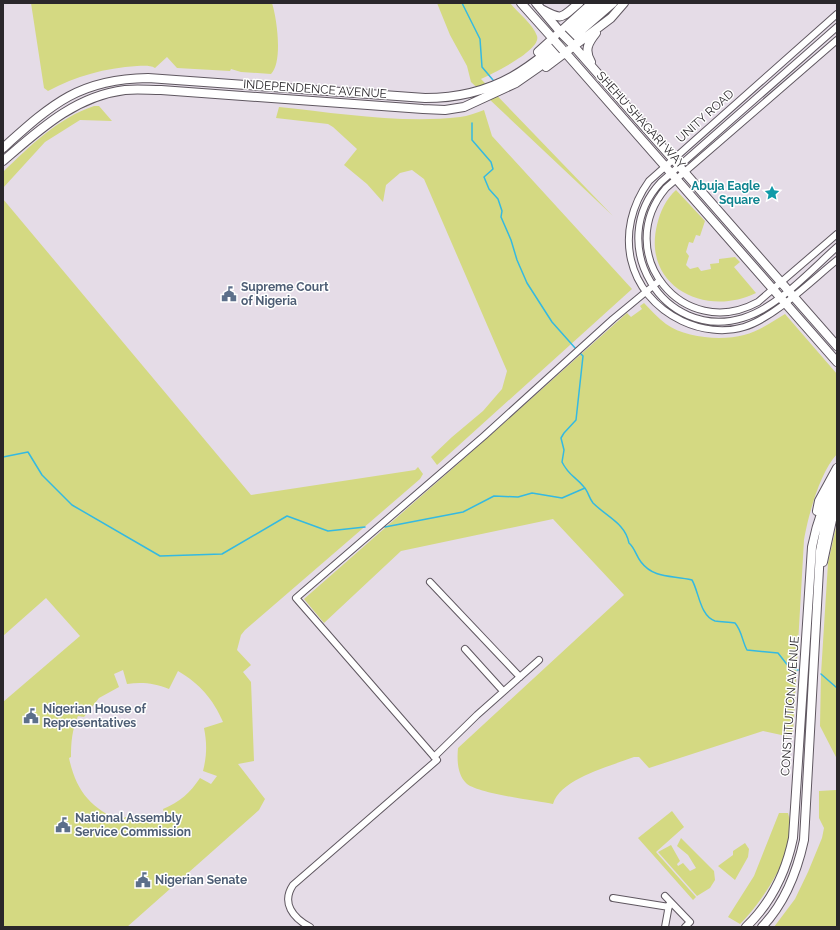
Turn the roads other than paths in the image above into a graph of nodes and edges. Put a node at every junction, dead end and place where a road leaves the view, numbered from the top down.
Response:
1 (521, 3) edge
2 (579, 3) edge
3 (592, 3) edge
4 (602, 3) edge
5 (613, 3) edge
6 (624, 3) edge
7 (630, 3) edge
8 (538, 6) edge
9 (837, 14) edge
10 (611, 18) junction
11 (604, 25) junction
12 (837, 27) edge
13 (561, 32) junction
14 (554, 40) junction
15 (837, 40) edge
16 (572, 45) junction
17 (564, 51) junction
18 (595, 70) junction
19 (464, 96) junction
20 (472, 105) junction
21 (3, 148) edge
22 (673, 158) junction
23 (3, 161) edge
24 (665, 165) junction
25 (682, 169) junction
26 (674, 175) junction
27 (837, 234) edge
28 (837, 247) edge
29 (837, 260) edge
30 (660, 281) junction
31 (782, 282) junction
32 (652, 287) junction
33 (774, 289) junction
34 (644, 292) junction
35 (791, 292) junction
36 (783, 299) junction
37 (837, 346) edge
38 (837, 362) edge
39 (837, 468) edge
40 (837, 478) edge
41 (837, 492) edge
42 (837, 506) edge
43 (815, 530) junction
44 (818, 580) junction
45 (430, 582) dead end
46 (465, 650) dead end
47 (539, 660) dead end
48 (520, 677) junction
49 (503, 691) junction
50 (434, 757) junction
51 (665, 896) dead end
52 (613, 898) dead end
53 (670, 904) junction
54 (310, 927) edge
55 (665, 927) edge
56 (685, 927) edge
57 (746, 927) edge
58 (762, 927) edge

1 - 14 main road, SHEHU SHAGARI WAY
2 - 8 main road
3 - 13 main road
4 - 19 main road, INDEPENDENCE AVENUE
5 - 20 main road, INDEPENDENCE AVENUE
6 - 10 main road
7 - 10 main road
8 - 13 main road, SHEHU SHAGARI WAY
9 - 22 street, UNITY ROAD
10 - 11 main road
11 - 16 main road
11 - 18 main road
12 - 25 street, UNITY ROAD
13 - 14 main road
13 - 16 main road, SHEHU SHAGARI WAY, bridge
14 - 17 main road, SHEHU SHAGARI WAY, bridge
14 - 19 main road
15 - 25 street, UNITY ROAD
16 - 17 main road
16 - 18 main road, SHEHU SHAGARI WAY
17 - 20 main road
17 - 24 main road, SHEHU SHAGARI WAY
18 - 22 main road, SHEHU SHAGARI WAY
19 - 21 main road, INDEPENDENCE AVENUE
20 - 23 main road, INDEPENDENCE AVENUE
22 - 24 street, UNITY ROAD
22 - 25 main road, SHEHU SHAGARI WAY
24 - 26 main road, SHEHU SHAGARI WAY
24 - 34 street, UNITY ROAD
25 - 26 street, UNITY ROAD
25 - 31 main road, SHEHU SHAGARI WAY
26 - 30 street, UNITY ROAD
26 - 32 street, UNITY ROAD
26 - 33 main road, SHEHU SHAGARI WAY
27 - 31 street, UNITY ROAD
28 - 35 street, UNITY ROAD
29 - 35 street, UNITY ROAD
30 - 32 street
30 - 33 street, UNITY ROAD
31 - 33 street, UNITY ROAD
31 - 35 main road, SHEHU SHAGARI WAY
32 - 34 street
32 - 36 street, UNITY ROAD
33 - 36 main road, SHEHU SHAGARI WAY
34 - 36 street, UNITY ROAD
34 - 50 street
35 - 36 street, UNITY ROAD
35 - 37 main road, SHEHU SHAGARI WAY
36 - 38 main road, SHEHU SHAGARI WAY
39 - 43 main road
40 - 43 main road, CONSTITUTION AVENUE
41 - 44 main road, CONSTITUTION AVENUE
42 - 44 main road
43 - 57 main road, CONSTITUTION AVENUE
44 - 58 main road, CONSTITUTION AVENUE
45 - 48 street
46 - 49 street
47 - 48 street
48 - 49 street
49 - 50 street
50 - 54 street
51 - 53 street
52 - 53 street
53 - 55 street
53 - 56 street

